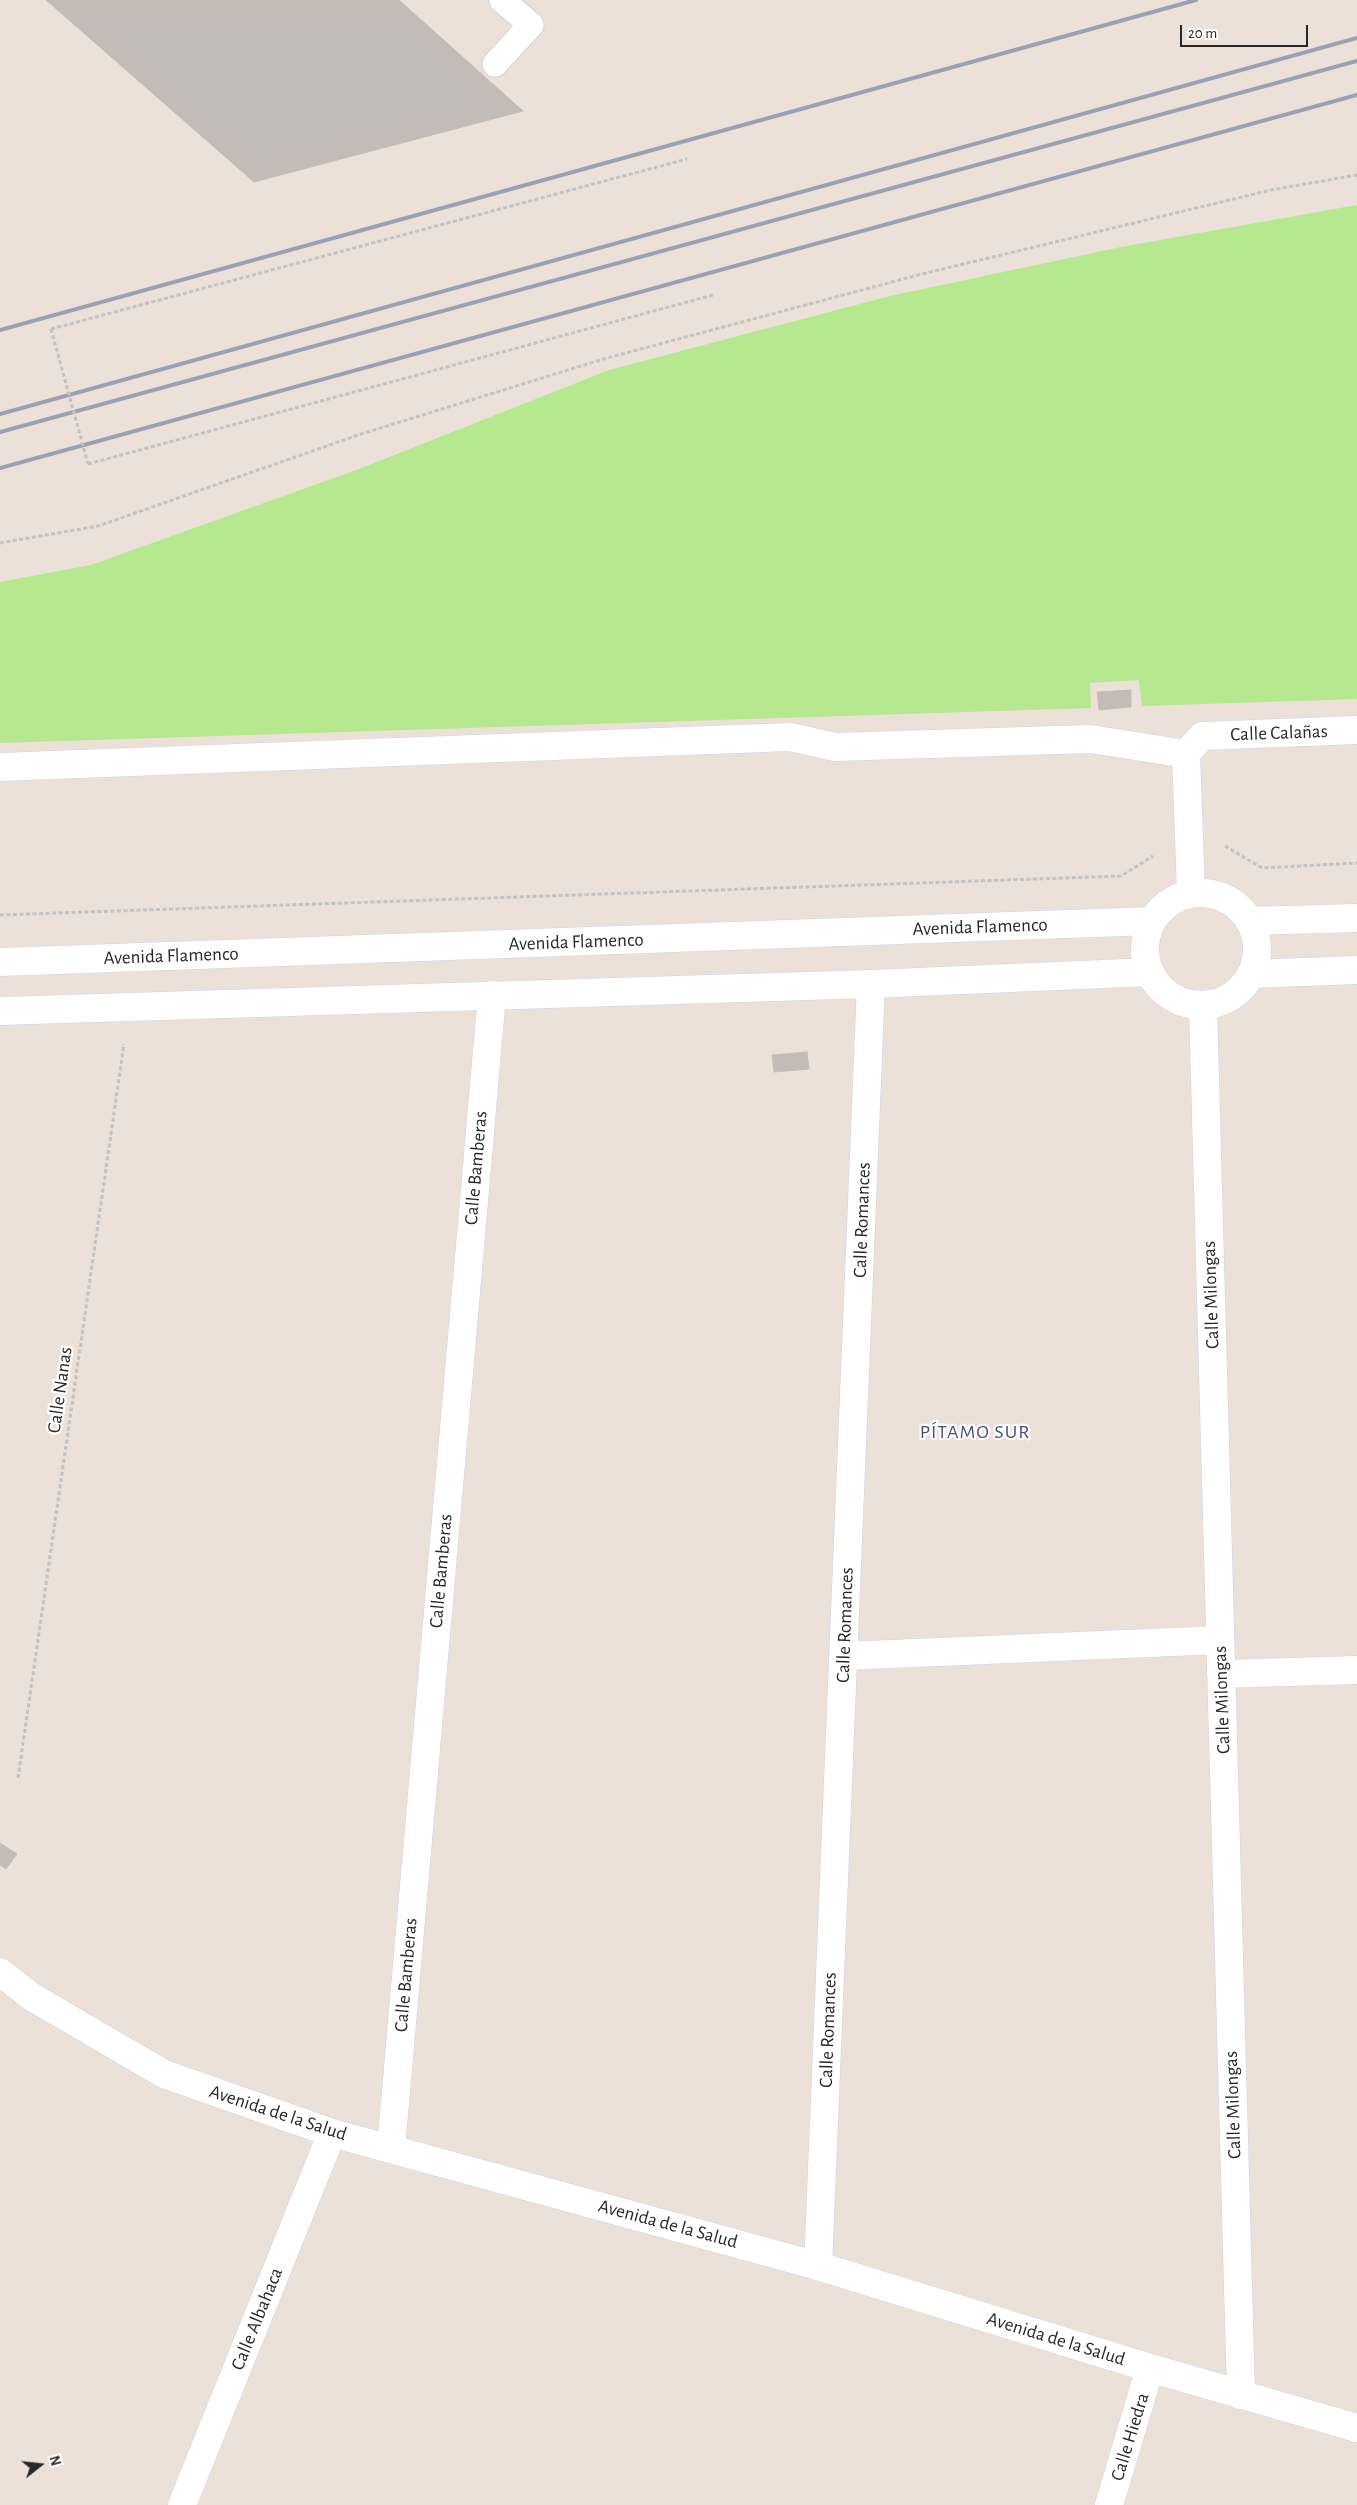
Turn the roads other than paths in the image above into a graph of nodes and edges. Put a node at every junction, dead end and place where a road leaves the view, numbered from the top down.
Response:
1 (502, 0) edge
2 (495, 64) dead end
3 (1357, 730) edge
4 (1194, 745) junction
5 (0, 767) edge
6 (1191, 894) junction
7 (1357, 918) edge
8 (1151, 921) junction
9 (1249, 921) junction
10 (0, 962) edge
11 (1357, 970) edge
12 (1150, 972) junction
13 (1251, 974) junction
14 (871, 984) junction
15 (492, 995) junction
16 (1203, 1005) junction
17 (0, 1011) edge
18 (1220, 1640) junction
19 (844, 1656) junction
20 (1357, 1670) edge
21 (1221, 1674) junction
22 (0, 1972) edge
23 (332, 2133) junction
24 (391, 2148) junction
25 (818, 2266) junction
26 (1150, 2368) junction
27 (1241, 2395) junction
28 (1357, 2428) edge
29 (182, 2505) edge
30 (1109, 2505) edge

1 - 2 lane
3 - 4 street, Calle Calañas
4 - 5 street, Calle Calañas
4 - 6 street
6 - 8 street
6 - 9 street
7 - 9 street
8 - 10 street, Avenida Flamenco
8 - 12 street
9 - 13 street
11 - 13 street
12 - 14 street
12 - 16 street
13 - 16 street
14 - 15 street
14 - 19 street, Calle Romances
15 - 17 street
15 - 24 street, Calle Bamberas
16 - 18 street, Calle Milongas
18 - 19 street
18 - 21 street, Calle Milongas
19 - 25 street, Calle Romances
20 - 21 street
21 - 27 street, Calle Milongas
22 - 23 street, Avenida de la Salud
23 - 24 street, Avenida de la Salud
23 - 29 street, Calle Albahaca
24 - 25 street, Avenida de la Salud
25 - 26 street, Avenida de la Salud
26 - 27 street, Avenida de la Salud
26 - 30 street, Calle Hiedra
27 - 28 street, Avenida de la Salud

